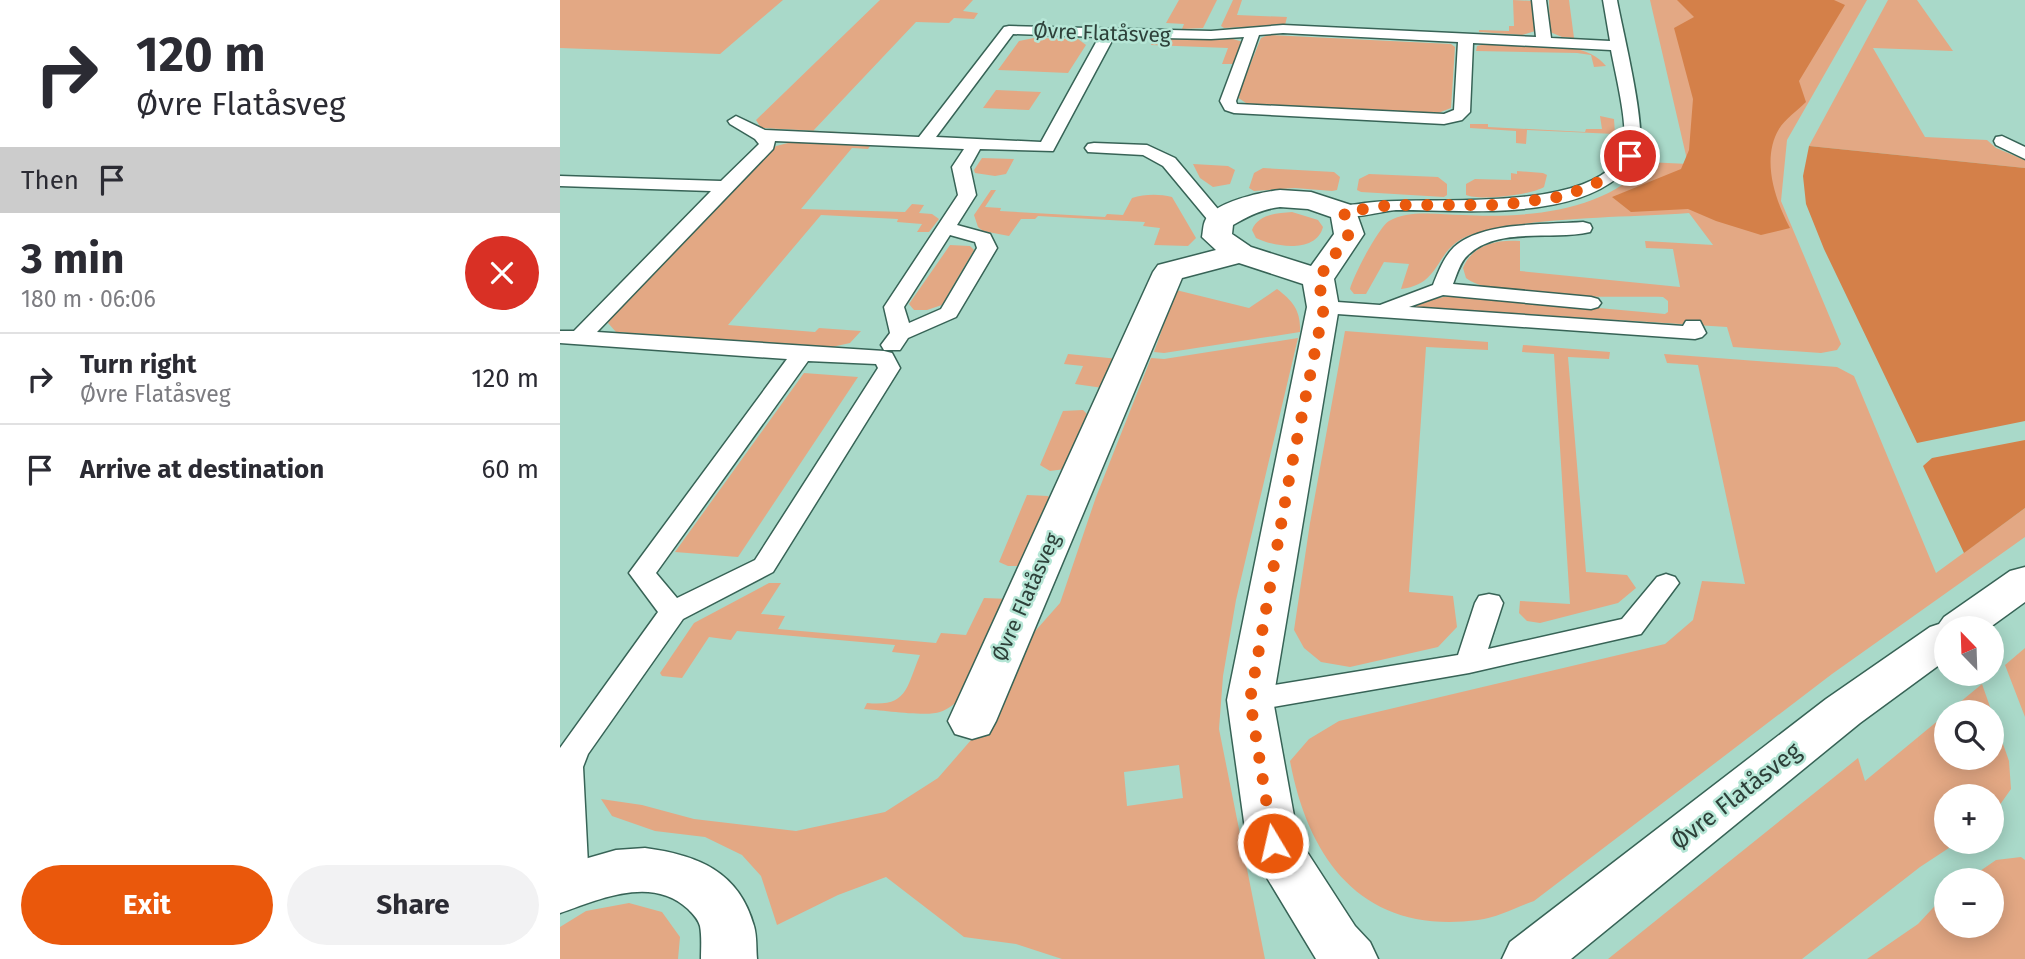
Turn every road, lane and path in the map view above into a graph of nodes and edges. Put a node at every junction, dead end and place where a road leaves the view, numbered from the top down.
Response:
1 (1539, 0) edge
2 (1610, 0) edge
3 (1253, 32) junction
4 (1108, 34) junction
5 (1466, 38) junction
6 (1544, 41) junction
7 (1620, 46) junction
8 (736, 121) dead end
9 (761, 135) junction
10 (2002, 141) dead end
11 (924, 142) junction
12 (975, 144) junction
13 (1094, 148) dead end
14 (2025, 154) edge
15 (562, 183) edge
16 (726, 186) junction
17 (1344, 212) junction
18 (1219, 221) junction
19 (946, 228) junction
20 (1583, 228) dead end
21 (1240, 253) junction
22 (1441, 289) junction
23 (1321, 293) junction
24 (1591, 303) dead end
25 (1378, 311) junction
26 (1693, 324) dead end
27 (901, 334) junction
28 (570, 337) edge
29 (802, 354) junction
30 (884, 358) junction
31 (2025, 581) edge
32 (1665, 583) dead end
33 (1489, 603) dead end
34 (673, 612) junction
35 (1976, 616) edge
36 (1934, 647) edge
37 (1469, 663) junction
38 (1250, 700) junction
39 (972, 721) dead end
40 (567, 750) edge
41 (566, 887) edge
42 (729, 959) edge
43 (1350, 959) edge
44 (1530, 959) edge

1 - 6 lane
2 - 7 lane
3 - 4 lane, Øvre Flatåsveg
3 - 5 lane, Øvre Flatåsveg
3 - 5 lane
4 - 11 lane, Øvre Flatåsveg
4 - 12 lane
5 - 6 lane, Øvre Flatåsveg
6 - 7 lane, Øvre Flatåsveg
7 - 17 lane
8 - 9 lane
9 - 11 lane
9 - 16 lane
10 - 14 lane
11 - 12 lane
12 - 19 lane
13 - 18 lane
15 - 16 lane
16 - 28 lane
17 - 18 street
17 - 23 street
18 - 21 street
19 - 27 lane
19 - 27 lane
20 - 22 lane
21 - 23 street
21 - 39 street, Øvre Flatåsveg
22 - 24 lane
22 - 25 lane
23 - 25 lane
23 - 38 street
25 - 26 lane
27 - 30 lane
28 - 29 lane
29 - 30 lane
29 - 34 lane
30 - 34 lane
31 - 35 street
32 - 37 lane
33 - 37 lane
34 - 40 lane
36 - 44 street, Øvre Flatåsveg
37 - 38 lane
38 - 43 street
40 - 41 lane
41 - 42 street

